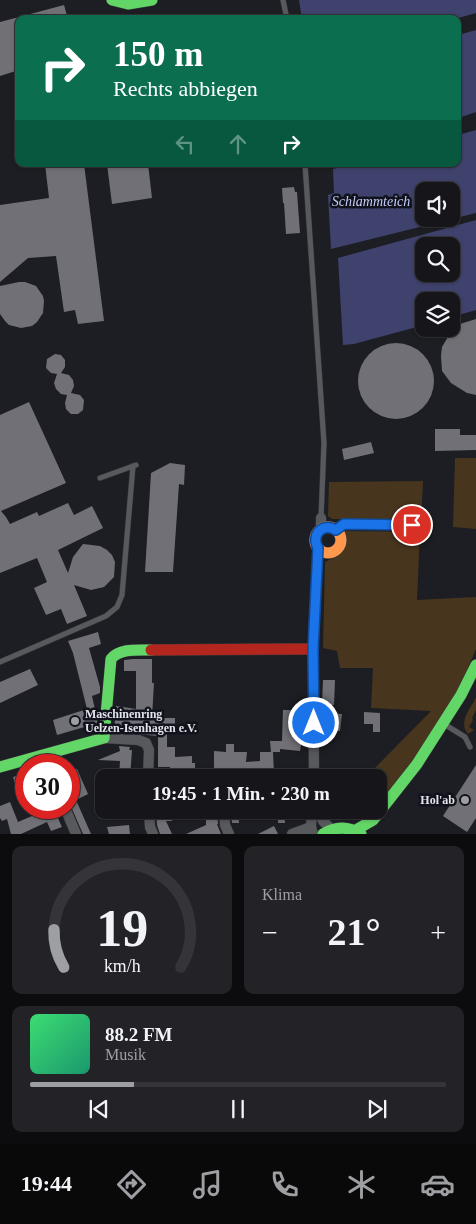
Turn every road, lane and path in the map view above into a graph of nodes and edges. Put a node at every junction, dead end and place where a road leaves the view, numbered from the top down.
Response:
1 (112, 0) edge
2 (152, 0) edge
3 (283, 0) edge
4 (286, 15) edge
5 (305, 167) edge
6 (100, 478) dead end
7 (321, 524) junction
8 (430, 525) dead end
9 (336, 530) junction
10 (318, 548) junction
11 (313, 649) junction
12 (0, 662) edge
13 (476, 665) edge
14 (476, 685) edge
15 (447, 726) junction
16 (104, 738) junction
17 (470, 747) dead end
18 (60, 754) edge
19 (15, 765) edge
20 (0, 767) edge
21 (148, 769) edge
22 (314, 769) edge
23 (70, 819) edge
24 (150, 819) edge
25 (225, 819) edge
26 (322, 819) edge
27 (312, 830) edge
28 (327, 832) edge
29 (359, 832) edge
30 (76, 834) edge
31 (153, 834) edge
32 (229, 834) edge
33 (292, 834) edge
34 (374, 834) edge

1 - 2 street
3 - 4 lane
5 - 7 lane
6 - 12 lane
7 - 9 street
7 - 10 street
8 - 9 lane
9 - 10 street
10 - 11 street
11 - 16 street
11 - 22 street
13 - 15 street
14 - 15 street
15 - 17 lane
15 - 29 street
15 - 34 street
16 - 18 street
16 - 21 street
19 - 20 street
23 - 30 street
24 - 31 street
25 - 32 street
26 - 28 street
27 - 33 street
28 - 29 street

